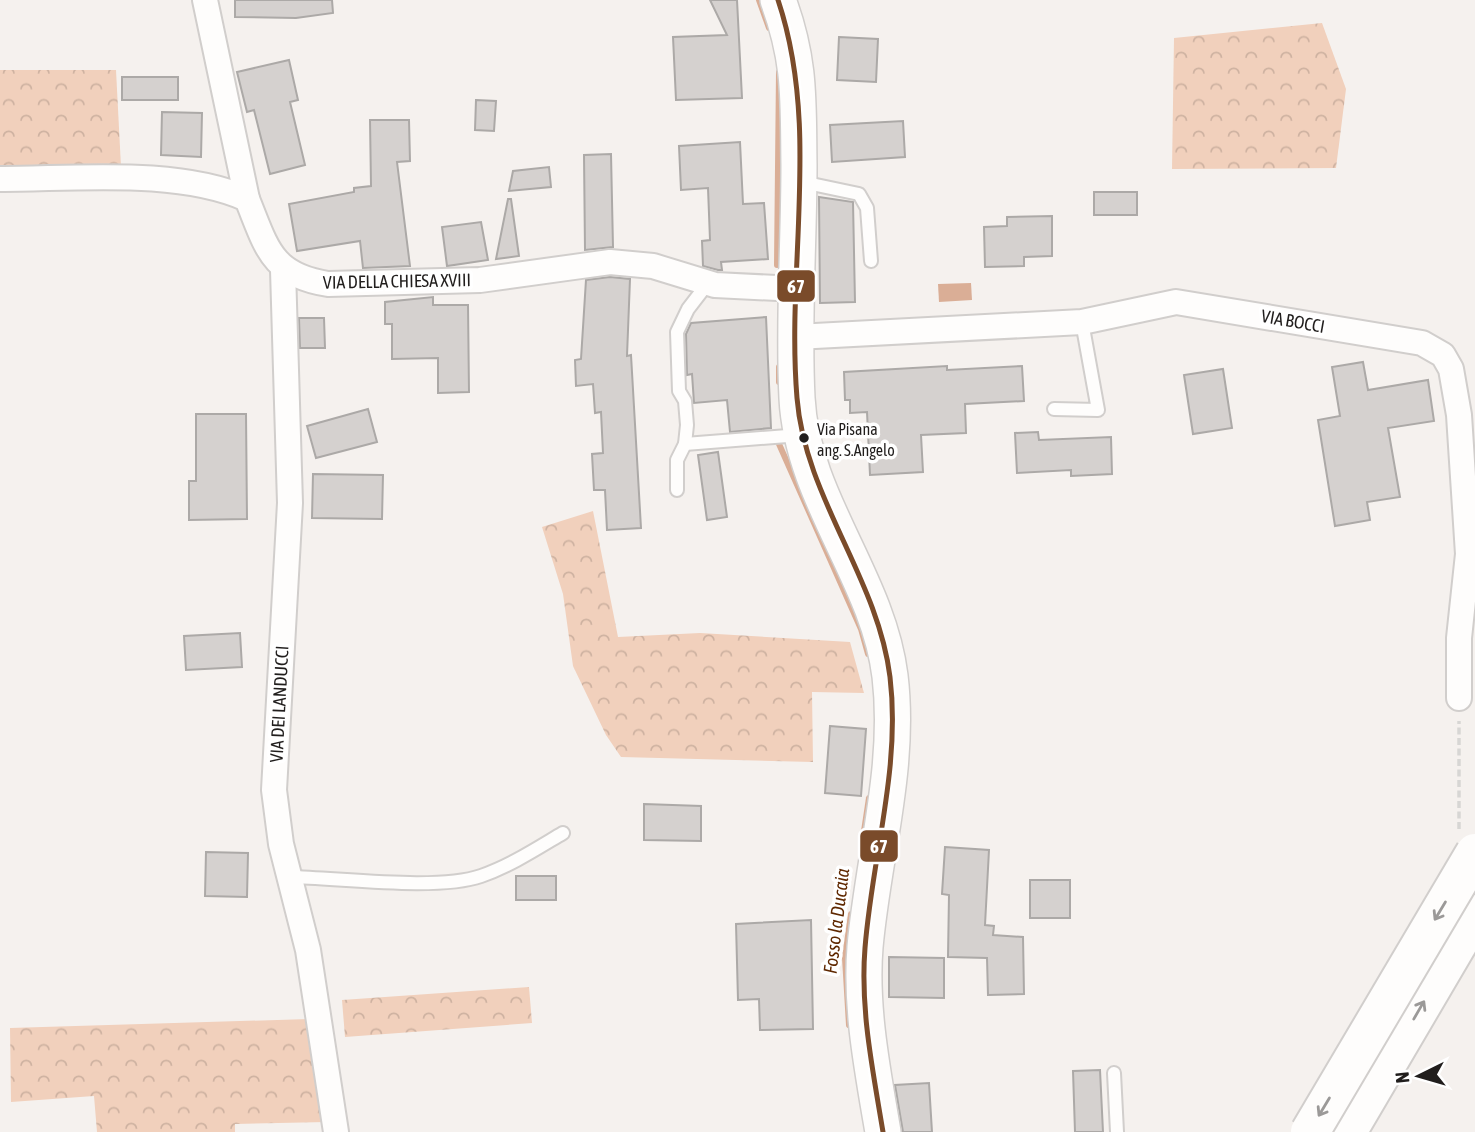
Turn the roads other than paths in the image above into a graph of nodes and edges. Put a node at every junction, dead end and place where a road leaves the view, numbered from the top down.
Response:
1 (205, 0) edge
2 (778, 0) edge
3 (0, 179) edge
4 (799, 182) junction
5 (247, 199) junction
6 (871, 261) dead end
7 (283, 270) junction
8 (708, 283) junction
9 (797, 289) junction
10 (1082, 322) junction
11 (796, 337) junction
12 (1054, 410) dead end
13 (800, 435) junction
14 (685, 444) junction
15 (677, 490) dead end
16 (1458, 698) road end
17 (562, 833) dead end
18 (1469, 846) edge
19 (291, 877) junction
20 (1475, 914) edge
21 (1114, 1073) dead end
22 (336, 1132) edge
23 (883, 1132) edge
24 (1117, 1132) edge
25 (1310, 1132) edge
26 (1348, 1132) edge

1 - 5 street
2 - 4 main road
3 - 5 street
4 - 6 lane
4 - 9 main road
5 - 7 street
7 - 8 street, VIA DELLA CHIESA XVIII
7 - 19 street, VIA DEI LANDUCCI
8 - 9 street, VIA DELLA CHIESA XVIII
8 - 14 lane
9 - 11 main road
10 - 11 street, VIA BOCCI
10 - 12 lane
10 - 16 street, VIA BOCCI
11 - 13 main road
13 - 14 lane
13 - 23 main road
14 - 15 lane
17 - 19 lane
18 -> 25 highway, bridge
19 - 22 street, VIA DEI LANDUCCI
26 -> 20 highway
21 - 24 lane

